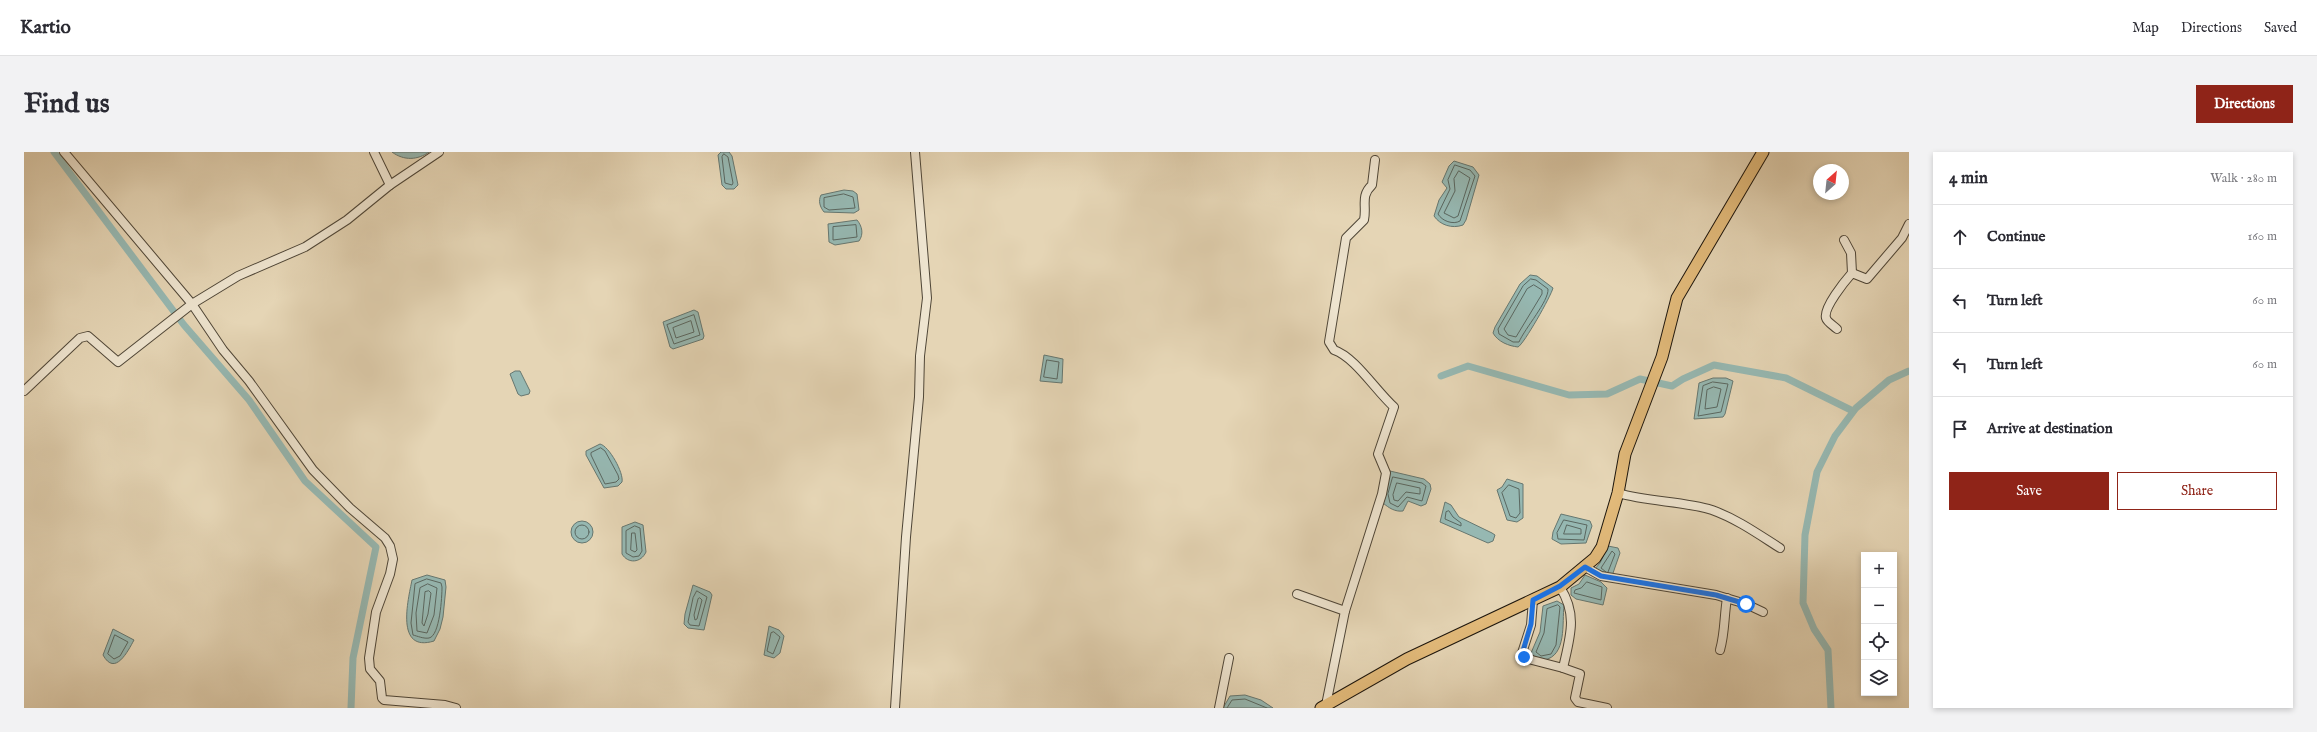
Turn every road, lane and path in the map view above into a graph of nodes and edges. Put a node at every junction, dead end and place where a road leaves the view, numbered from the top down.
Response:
1 (64, 152) edge
2 (374, 152) edge
3 (439, 152) edge
4 (915, 152) edge
5 (1763, 152) edge
6 (1375, 160) dead end
7 (390, 185) junction
8 (1909, 224) edge
9 (1844, 240) dead end
10 (1852, 273) junction
11 (189, 306) junction
12 (1837, 329) dead end
13 (24, 392) edge
14 (1618, 493) junction
15 (1780, 548) dead end
16 (1585, 567) junction
17 (1560, 586) junction
18 (1297, 594) dead end
19 (1727, 598) junction
20 (1533, 600) junction
21 (1345, 611) junction
22 (1763, 612) dead end
23 (1720, 650) dead end
24 (1229, 658) dead end
25 (1563, 668) junction
26 (1324, 707) edge
27 (456, 708) edge
28 (895, 708) edge
29 (1219, 708) edge
30 (1607, 708) edge

1 - 11 street
2 - 7 street
3 - 7 street
4 - 28 street
5 - 14 main road
6 - 21 street
7 - 11 street
8 - 10 street
9 - 10 street
10 - 12 street
11 - 13 street
11 - 27 street
14 - 15 street
14 - 16 main road
16 - 17 main road
16 - 19 street
17 - 20 main road
17 - 25 street
18 - 21 street
19 - 22 street
19 - 23 street
20 - 25 street
20 - 26 main road
21 - 26 street
24 - 29 street
25 - 30 street

